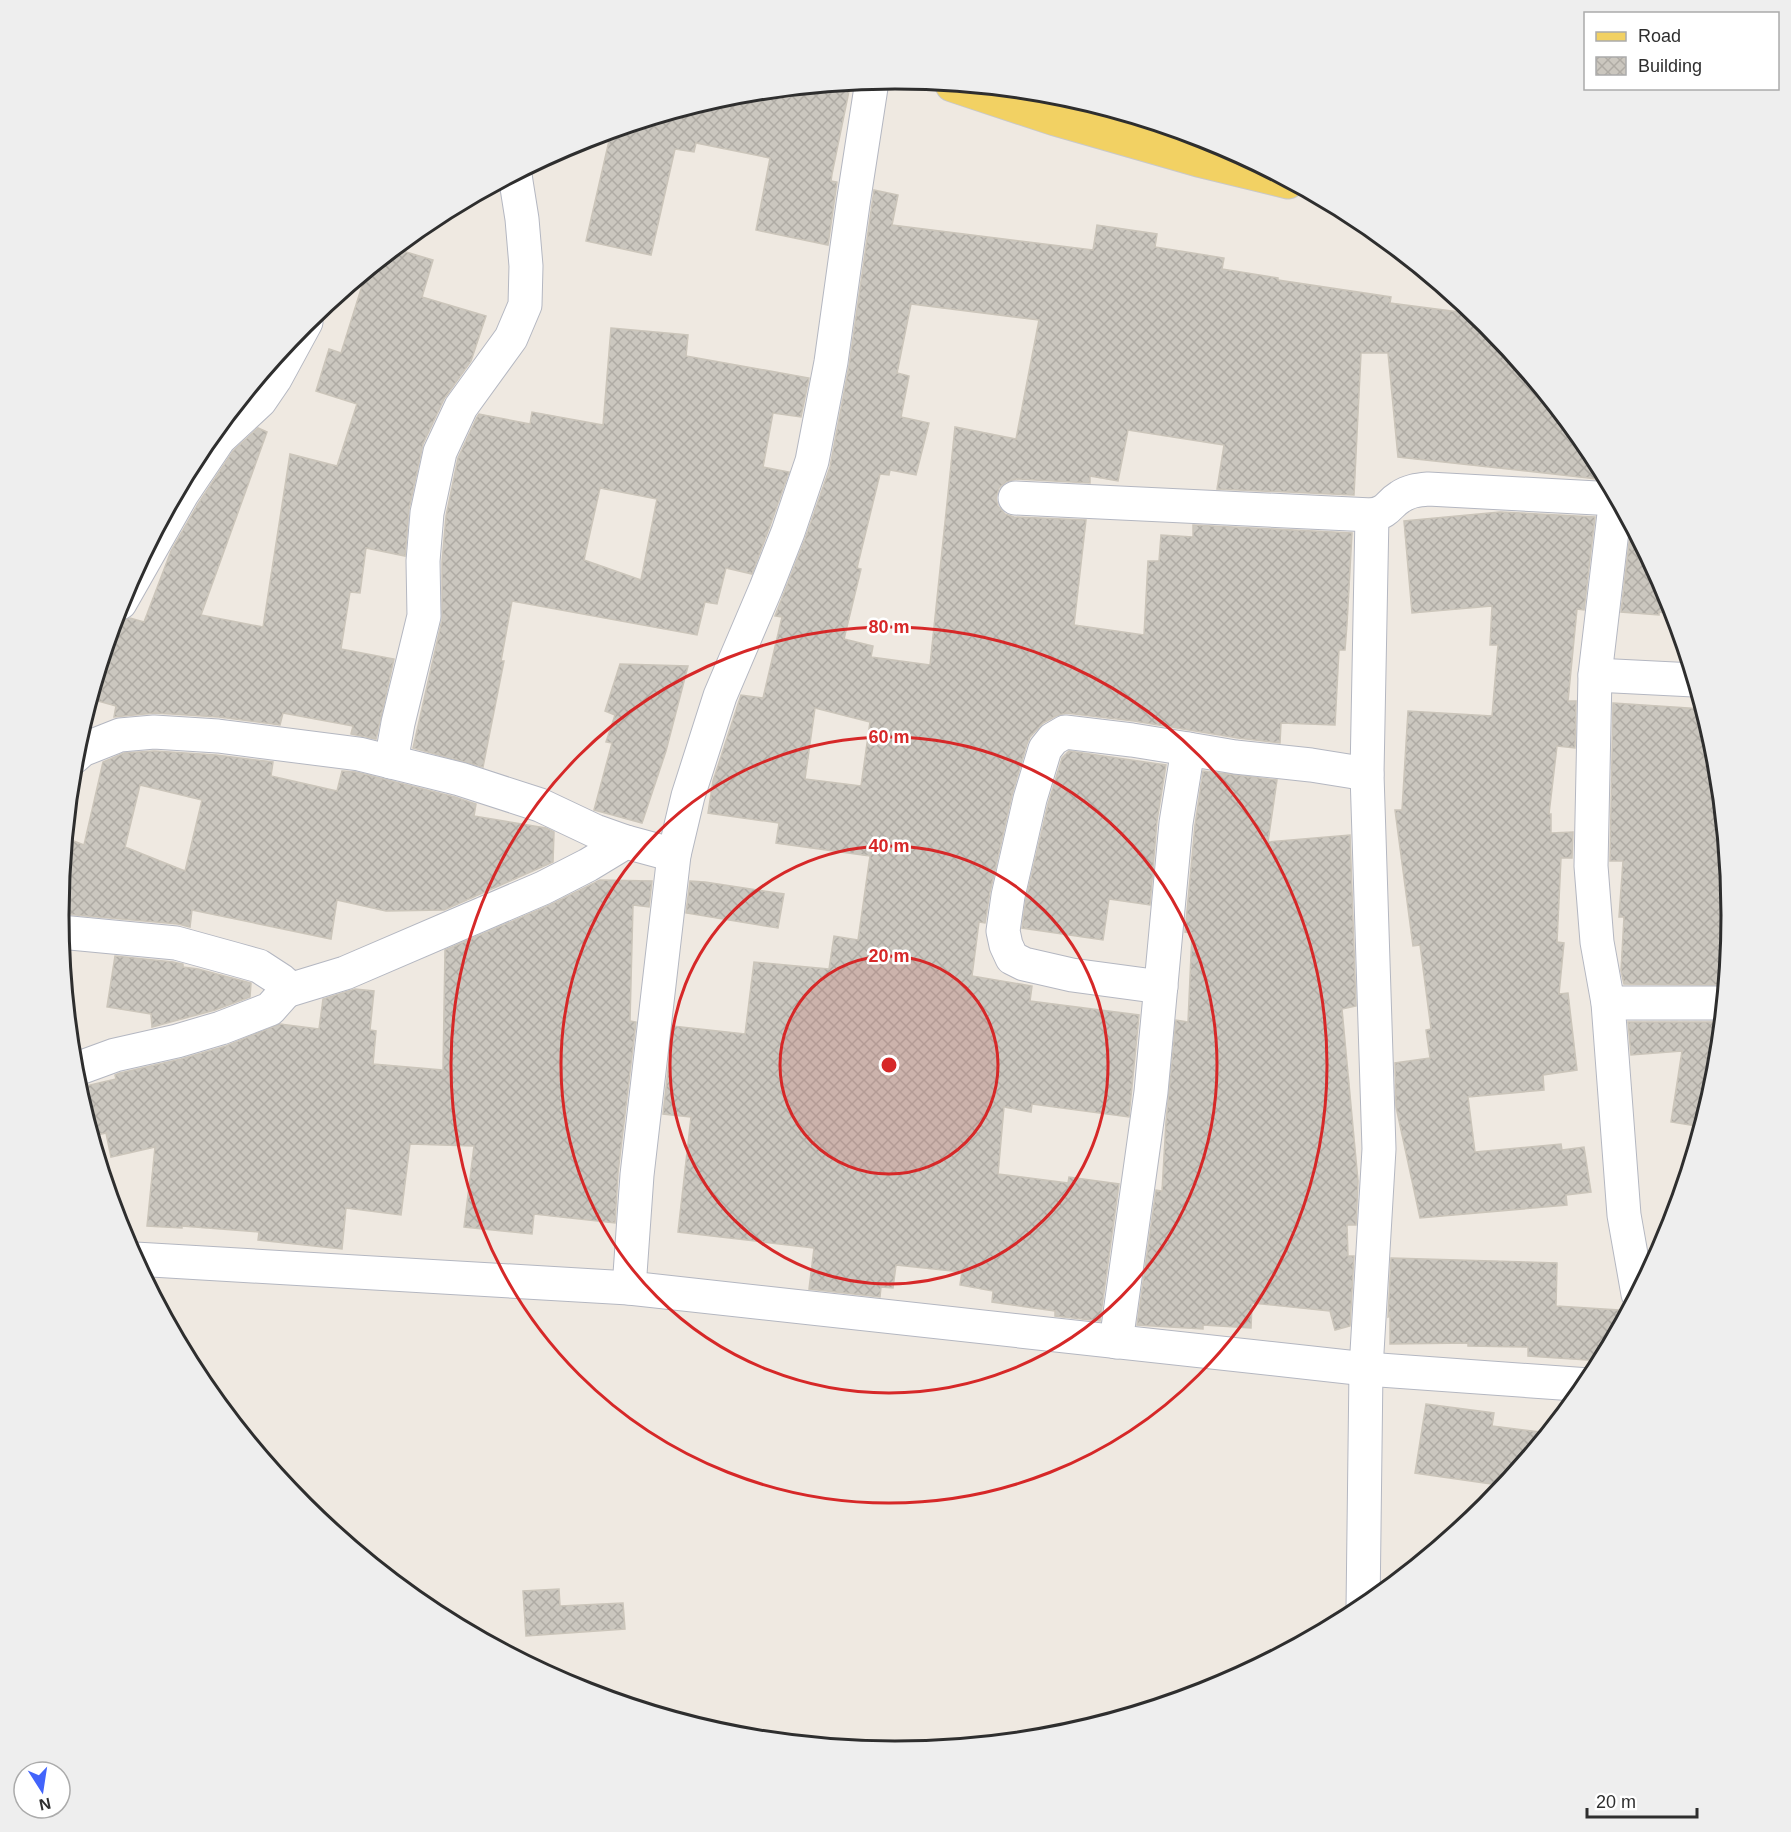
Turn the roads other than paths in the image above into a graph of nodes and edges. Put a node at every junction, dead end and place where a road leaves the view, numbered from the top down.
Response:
1 (871, 90) edge
2 (981, 94) edge
3 (1262, 175) edge
4 (516, 182) edge
5 (287, 358) edge
6 (225, 433) edge
7 (1014, 498) dead end
8 (1608, 498) edge
9 (1615, 510) edge
10 (1372, 515) junction
11 (1595, 675) junction
12 (1687, 680) edge
13 (87, 748) edge
14 (1188, 750) junction
15 (391, 762) junction
16 (1367, 774) junction
17 (626, 842) junction
18 (674, 855) junction
19 (70, 933) edge
20 (1161, 987) junction
21 (286, 992) junction
22 (1608, 1003) junction
23 (1717, 1003) edge
24 (83, 1067) edge
25 (144, 1260) edge
26 (1636, 1284) edge
27 (629, 1288) junction
28 (1116, 1341) junction
29 (1366, 1369) junction
30 (1576, 1384) edge
31 (1364, 1597) edge

1 - 18 street
2 - 3 main road
4 - 15 street
5 - 6 street
7 - 10 street
8 - 10 street
9 - 11 street
10 - 16 street
11 - 12 street
11 - 22 street
13 - 15 street
14 - 16 street
14 - 20 street
14 - 20 street
15 - 17 street
16 - 29 street
17 - 18 street
17 - 21 street
18 - 27 street
19 - 21 street
20 - 28 street
21 - 24 street
22 - 23 street
22 - 26 street
25 - 27 street
27 - 28 street
28 - 29 street
29 - 30 street
29 - 31 street

